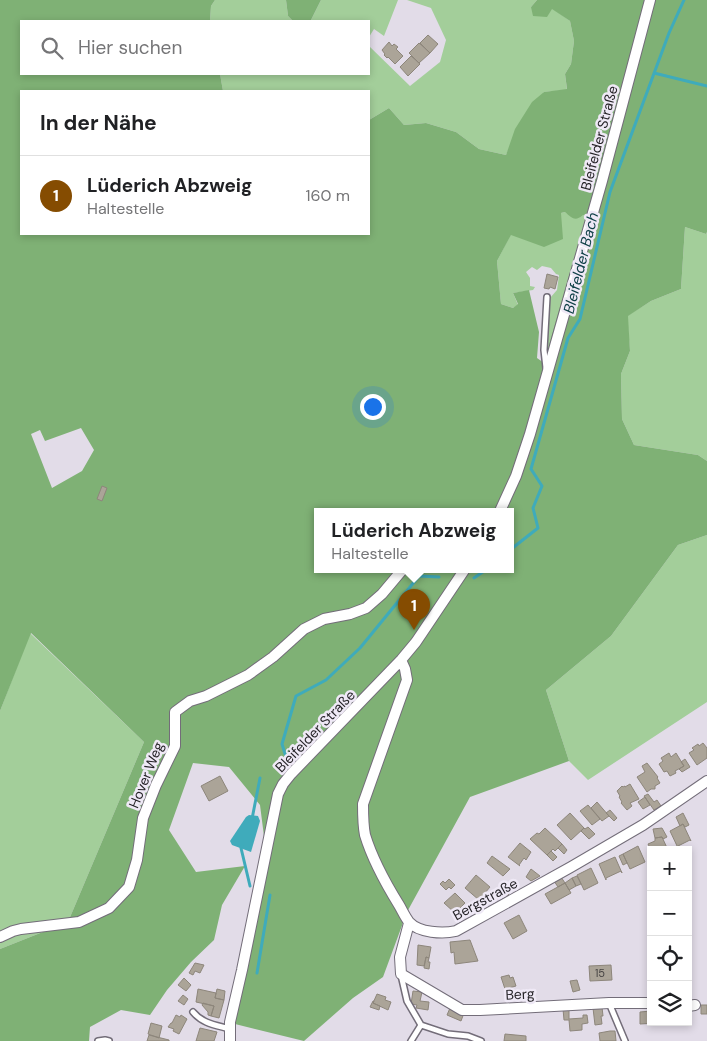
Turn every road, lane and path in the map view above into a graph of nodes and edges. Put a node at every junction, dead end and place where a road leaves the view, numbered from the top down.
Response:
1 (650, 0) edge
2 (547, 297) dead end
3 (547, 376) junction
4 (501, 508) edge
5 (400, 573) edge
6 (461, 573) edge
7 (401, 660) junction
8 (707, 781) edge
9 (409, 923) junction
10 (0, 937) edge
11 (401, 974) junction
12 (647, 1002) edge
13 (609, 1003) junction
14 (193, 1012) dead end
15 (420, 1025) junction
16 (230, 1030) junction
17 (98, 1041) edge
18 (109, 1041) edge
19 (230, 1041) edge
20 (411, 1041) edge
21 (481, 1041) edge
22 (626, 1041) edge

1 - 3 street, Bleifelder Straße
2 - 3 lane
3 - 4 street, Bleifelder Straße
5 - 10 street, Hover Weg
6 - 7 street, Bleifelder Straße
7 - 9 street
7 - 16 street, Bleifelder Straße
8 - 9 street, Bergstraße
9 - 11 street
11 - 13 street, Berg
11 - 15 lane
12 - 13 street, Berg
13 - 22 lane
14 - 16 lane
15 - 20 lane
15 - 21 lane
16 - 19 street, Bleifelder Straße
17 - 18 lane

